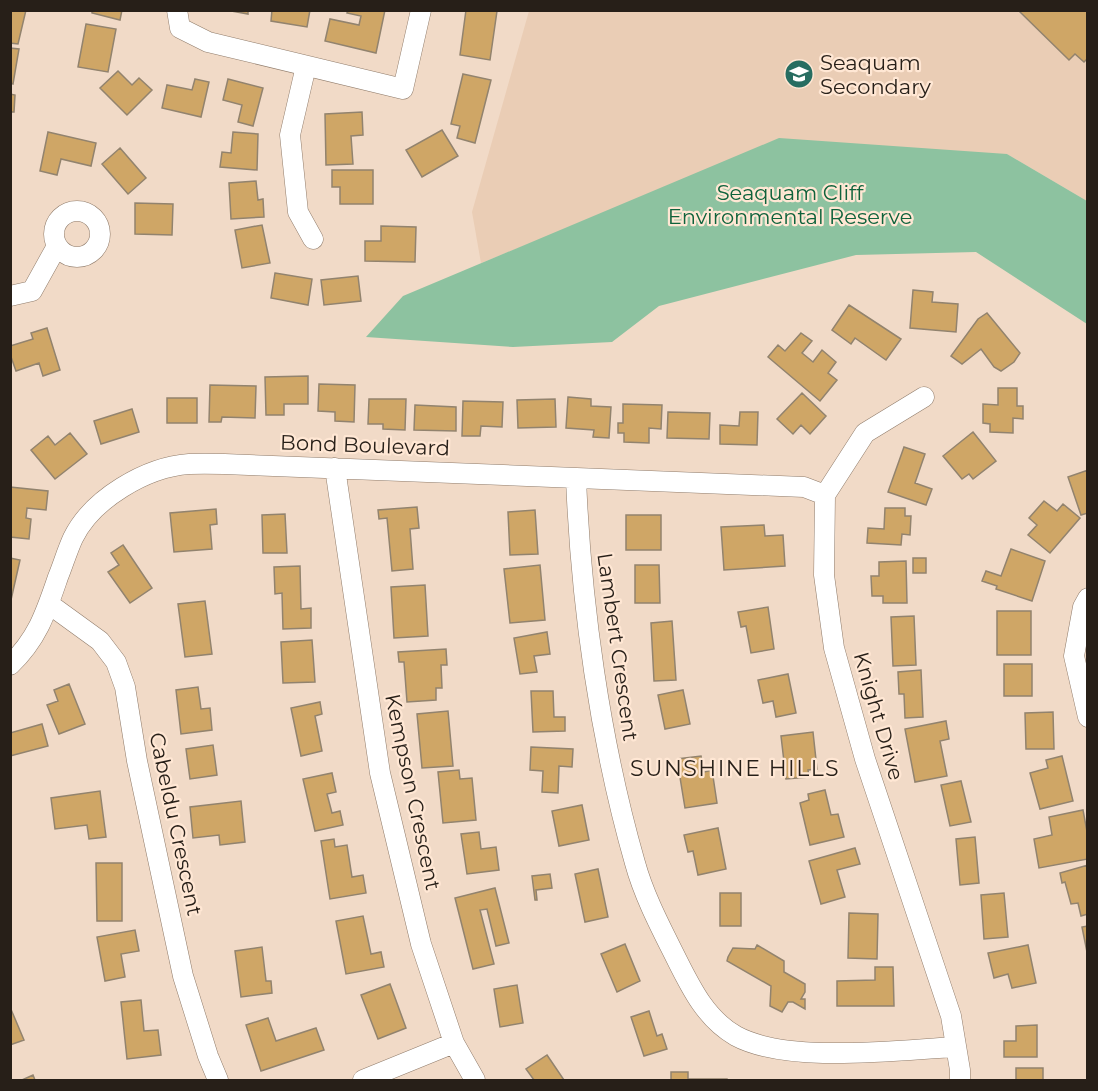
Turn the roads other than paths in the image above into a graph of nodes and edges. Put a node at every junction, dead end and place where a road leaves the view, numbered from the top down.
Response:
1 (177, 10) edge
2 (421, 10) edge
3 (306, 66) junction
4 (313, 240) dead end
5 (57, 246) dead end
6 (10, 296) edge
7 (924, 398) dead end
8 (335, 468) junction
9 (576, 478) junction
10 (825, 495) junction
11 (1088, 598) edge
12 (49, 604) junction
13 (10, 665) edge
14 (1088, 717) edge
15 (454, 1042) junction
16 (956, 1047) junction
17 (218, 1080) edge
18 (363, 1080) edge
19 (475, 1080) edge
20 (960, 1080) edge

1 - 3 street
2 - 3 street
3 - 4 street
5 - 6 street
7 - 10 street
8 - 9 street, Bond Boulevard
8 - 12 street, Bond Boulevard
8 - 15 street, Kempson Crescent
9 - 10 street, Bond Boulevard
9 - 16 street, Lambert Crescent
10 - 16 street, Knight Drive
11 - 14 street
12 - 13 street, Bond Boulevard
12 - 17 street, Cabeldu Crescent
15 - 18 street
15 - 19 street, Kempson Crescent
16 - 20 street, Knight Drive

